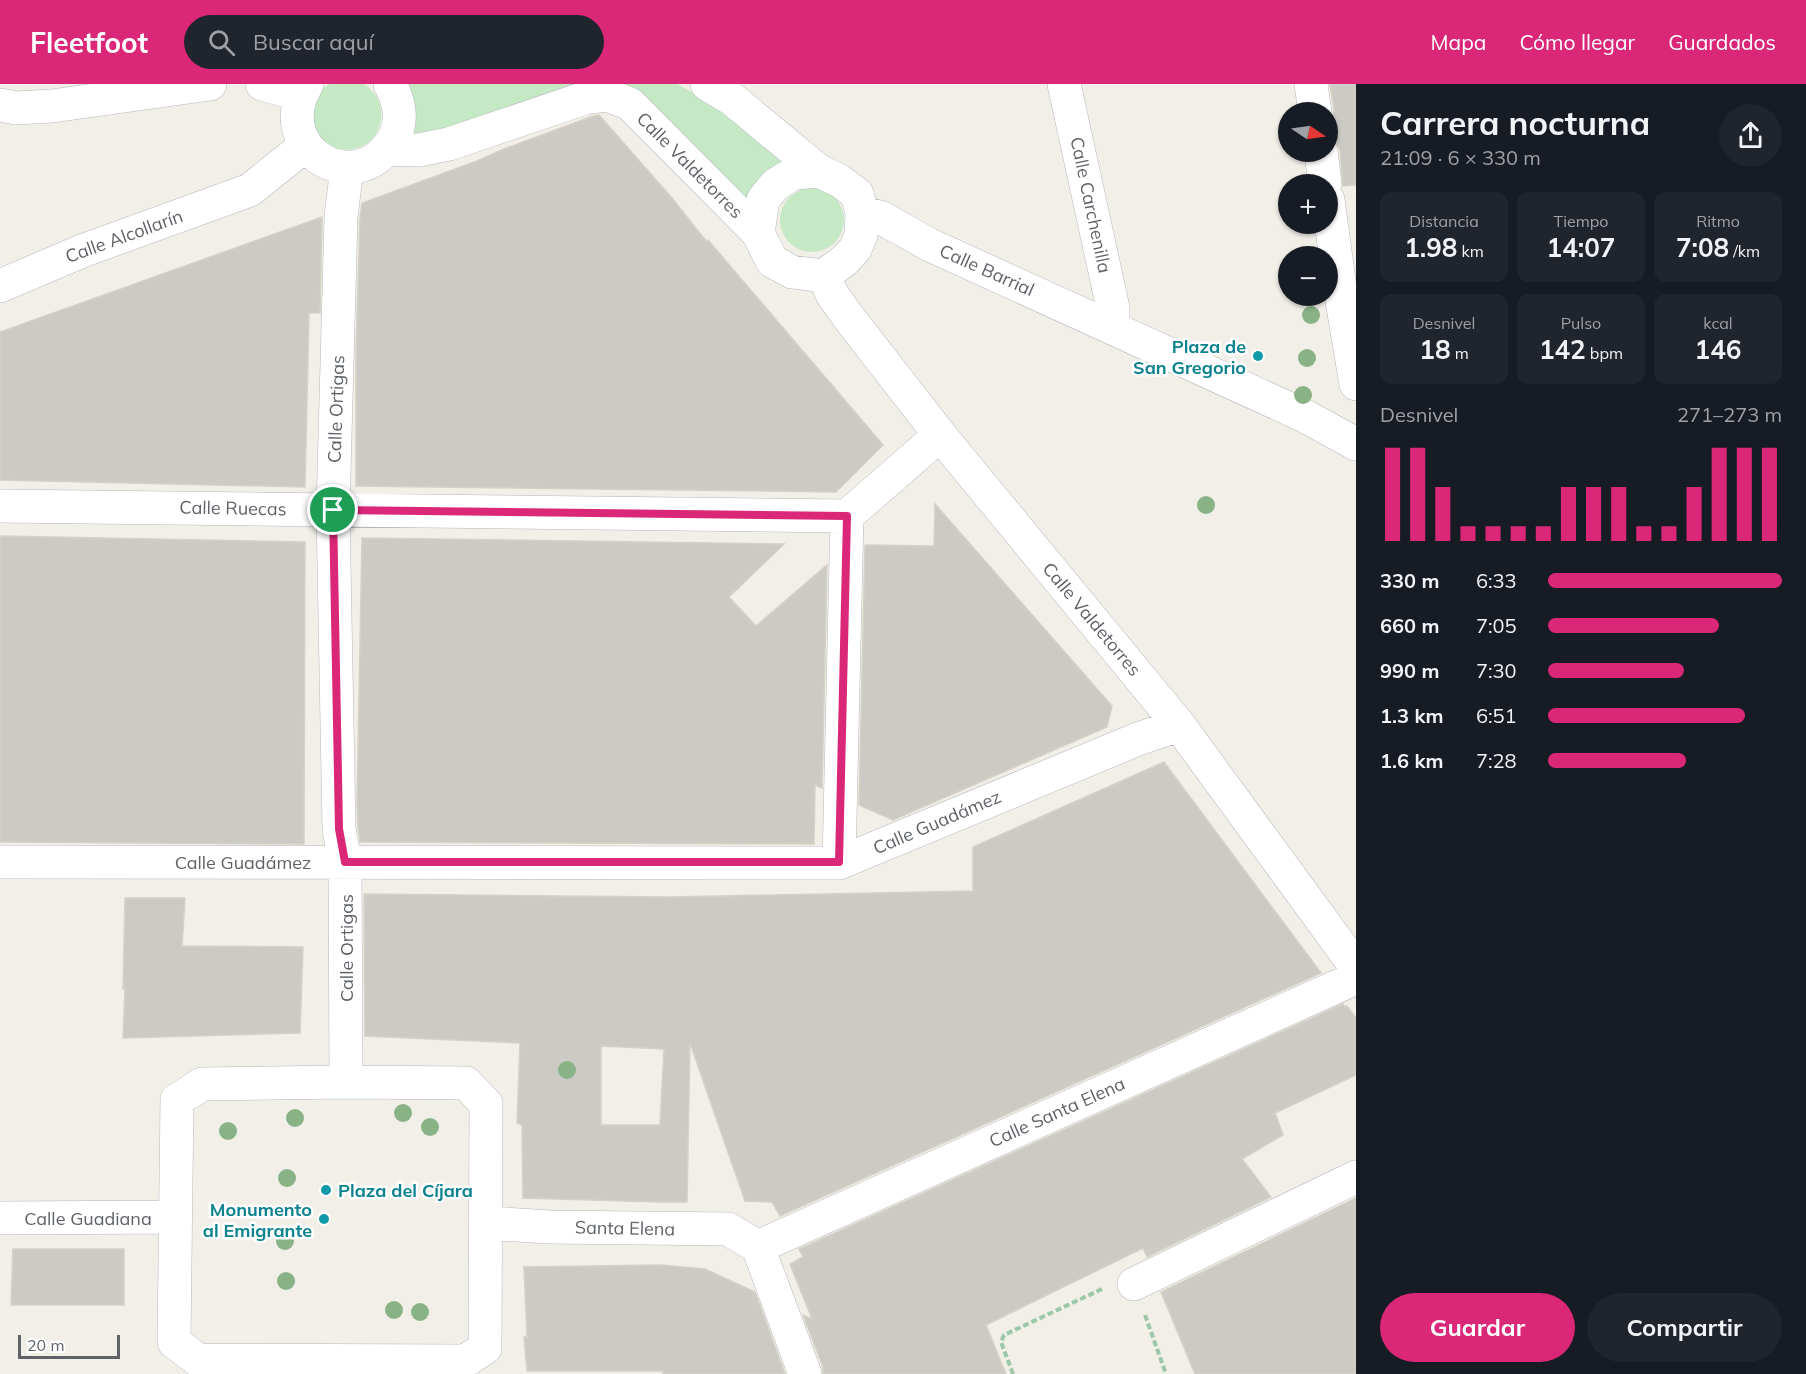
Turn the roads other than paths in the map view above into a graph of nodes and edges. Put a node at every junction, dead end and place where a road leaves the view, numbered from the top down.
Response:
1 (210, 84) edge
2 (262, 84) edge
3 (390, 84) edge
4 (706, 84) edge
5 (1064, 84) edge
6 (1311, 84) edge
7 (304, 89) edge
8 (1314, 102) edge
9 (0, 105) edge
10 (387, 149) junction
11 (328, 158) junction
12 (819, 171) junction
13 (860, 204) junction
14 (758, 233) junction
15 (1335, 234) edge
16 (808, 274) junction
17 (0, 286) edge
18 (1348, 293) edge
19 (1113, 327) junction
20 (1356, 385) edge
21 (1305, 416) junction
22 (940, 435) junction
23 (1356, 444) edge
24 (0, 506) edge
25 (333, 510) junction
26 (847, 516) junction
27 (1179, 725) junction
28 (0, 862) edge
29 (345, 862) junction
30 (839, 862) junction
31 (1356, 967) edge
32 (1356, 978) edge
33 (346, 1082) junction
34 (1356, 1177) edge
35 (175, 1217) junction
36 (0, 1218) edge
37 (486, 1223) junction
38 (758, 1247) junction
39 (1134, 1284) road end
40 (340, 1368) edge
41 (805, 1374) edge

1 - 9 street
2 - 7 street
3 - 10 street
4 - 12 street, Calle Barrial
5 - 19 street, Calle Carchenilla
6 - 8 street
7 - 11 street
10 - 11 street
10 - 14 street, Calle Valdetorres
11 - 17 street, Calle Alcollarín
11 - 25 street, Calle Ortigas
12 - 13 street, Calle Barrial
12 - 14 street, Calle Valdetorres
13 - 16 street
13 - 19 street, Calle Barrial
14 - 16 street, Calle Valdetorres
15 - 18 street
16 - 22 street, Calle Valdetorres
18 - 20 street
19 - 21 street
20 - 21 street
21 - 23 street
22 - 26 street
22 - 27 street, Calle Valdetorres
24 - 25 street, Calle Ruecas
25 - 26 street, Calle Ruecas
25 - 29 street, Calle Ortigas
26 - 30 street
27 - 30 street, Calle Guadámez
27 - 31 street, Calle Valdetorres
28 - 29 street, Calle Guadámez
29 - 30 street, Calle Guadámez
29 - 33 street, Calle Ortigas
32 - 38 street, Calle Santa Elena
33 - 35 street
33 - 37 street
34 - 39 street
35 - 36 street, Calle Guadiana
35 - 40 street
37 - 38 street, Santa Elena
37 - 40 street
38 - 41 street

